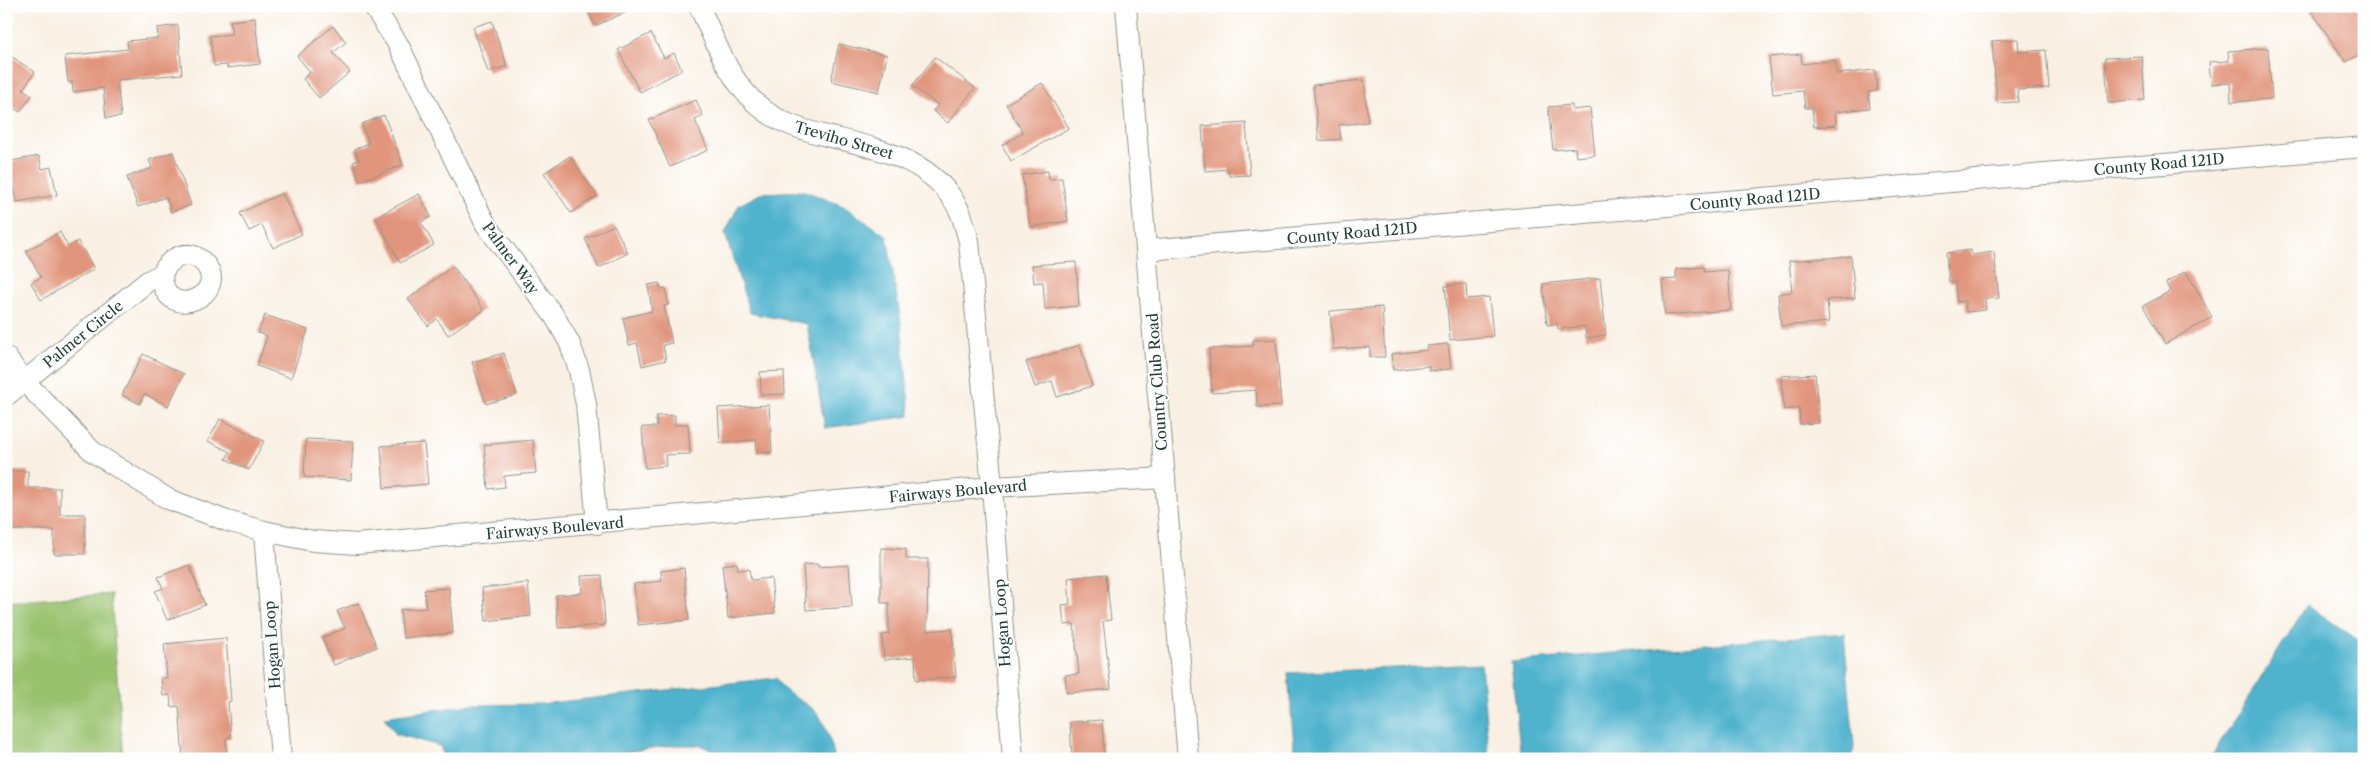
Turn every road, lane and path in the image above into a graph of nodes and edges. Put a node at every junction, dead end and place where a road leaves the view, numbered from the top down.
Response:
1 (373, 6) edge
2 (699, 6) edge
3 (1126, 6) edge
4 (2364, 147) edge
5 (1147, 250) junction
6 (162, 274) dead end
7 (6, 357) edge
8 (24, 382) junction
9 (6, 396) edge
10 (1165, 478) junction
11 (992, 487) junction
12 (596, 524) junction
13 (264, 531) junction
14 (281, 759) edge
15 (1012, 759) edge
16 (1188, 759) edge

1 - 12 street, Palmer Way
2 - 11 street, Treviho Street
3 - 5 street, Country Club Road
4 - 5 street, County Road 121D
5 - 10 street, Country Club Road
6 - 8 street, Palmer Circle
7 - 8 street, Fairways Boulevard
8 - 9 street, Palmer Circle
8 - 13 street, Fairways Boulevard
10 - 11 street, Fairways Boulevard
10 - 16 street, Country Club Road
11 - 12 street, Fairways Boulevard
11 - 15 street, Hogan Loop
12 - 13 street, Fairways Boulevard
13 - 14 street, Hogan Loop

